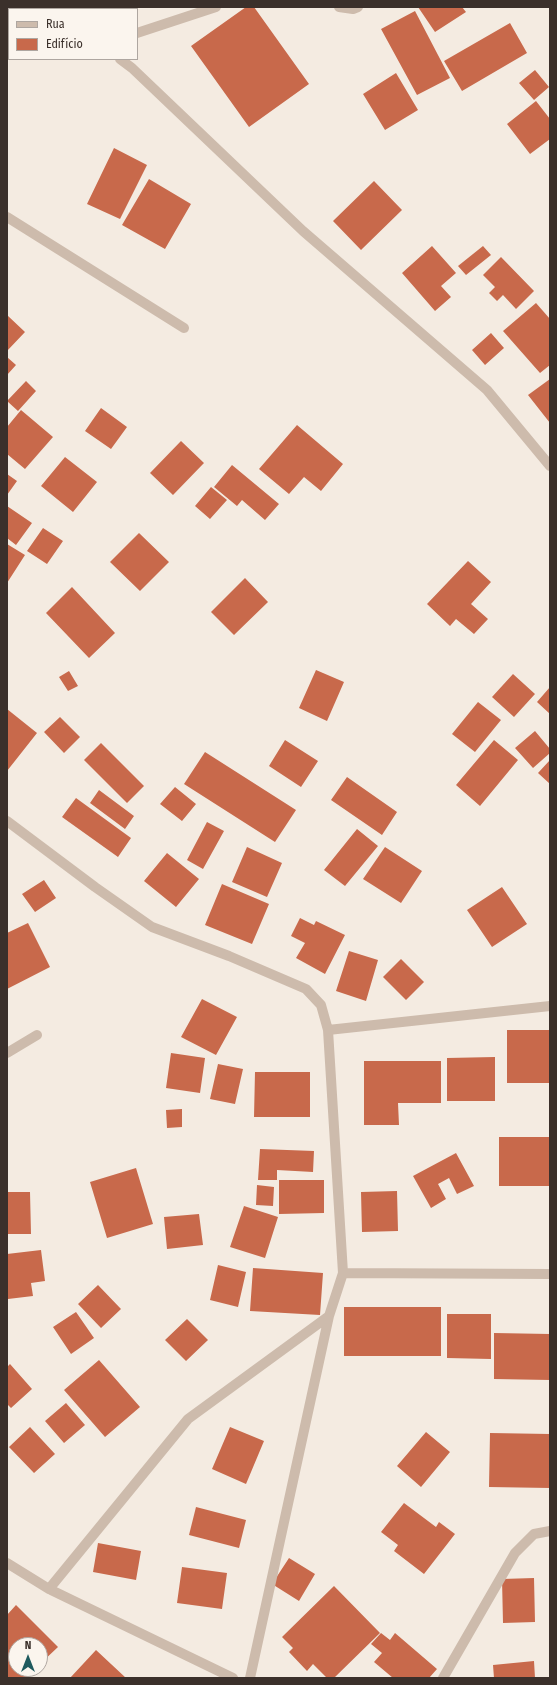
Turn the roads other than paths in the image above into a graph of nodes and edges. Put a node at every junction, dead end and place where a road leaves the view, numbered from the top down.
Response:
1 (216, 7) edge
2 (339, 7) edge
3 (358, 7) edge
4 (138, 33) edge
5 (121, 60) edge
6 (7, 217) edge
7 (184, 328) dead end
8 (550, 466) edge
9 (7, 821) edge
10 (550, 1006) edge
11 (328, 1030) junction
12 (37, 1035) dead end
13 (7, 1053) edge
14 (343, 1273) junction
15 (550, 1274) edge
16 (329, 1316) junction
17 (550, 1531) edge
18 (7, 1563) edge
19 (49, 1589) junction
20 (233, 1678) edge
21 (250, 1678) edge
22 (443, 1678) edge

1 - 4 street
2 - 3 street
5 - 8 street
6 - 7 street
9 - 11 street
10 - 11 street
11 - 14 street
12 - 13 street
14 - 15 street
14 - 16 street
16 - 19 street
16 - 21 street
17 - 22 street
18 - 19 street
19 - 20 street

